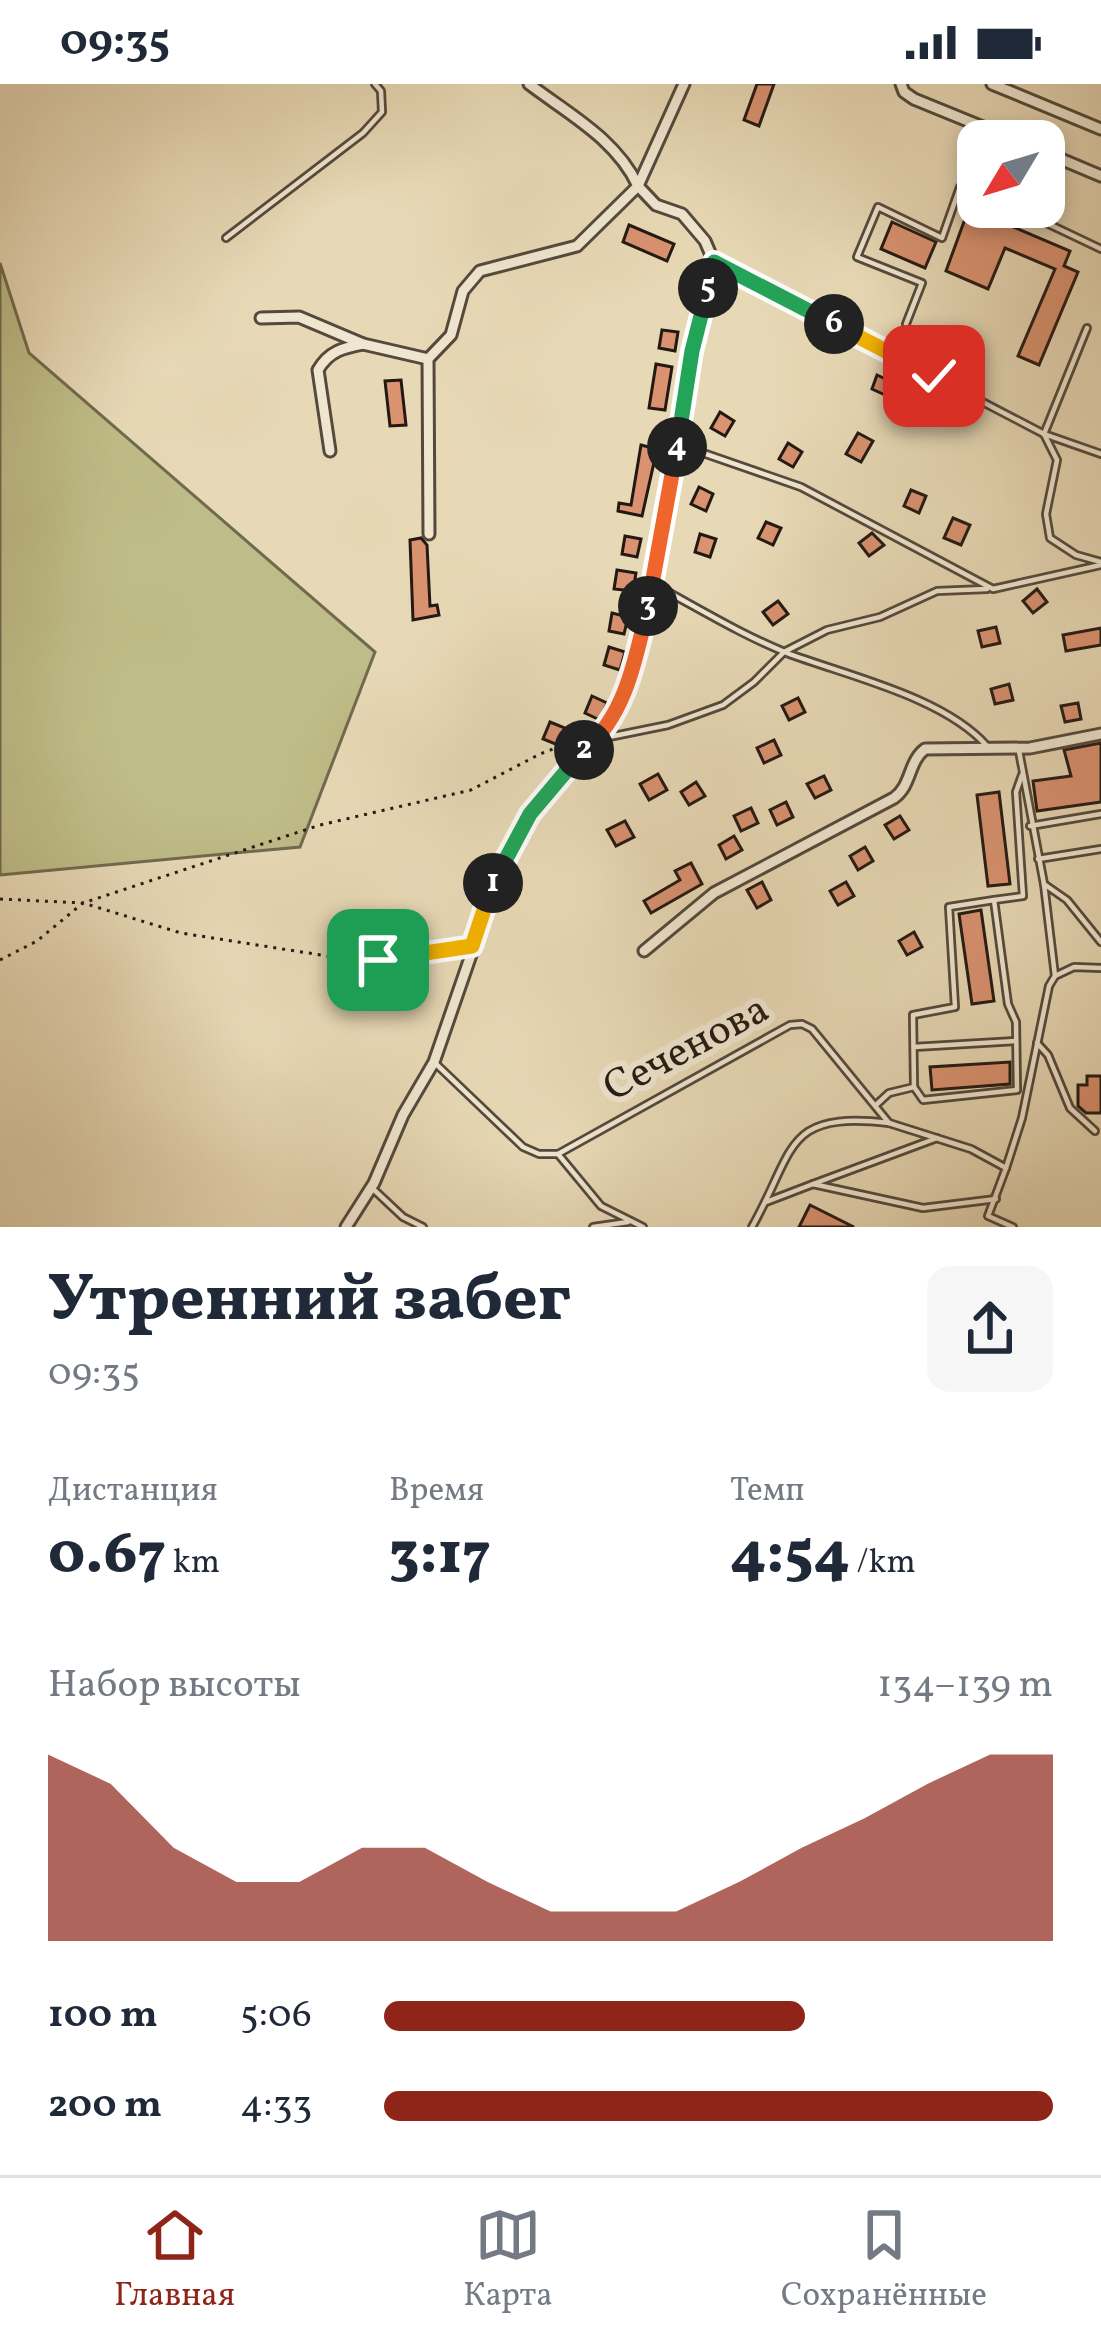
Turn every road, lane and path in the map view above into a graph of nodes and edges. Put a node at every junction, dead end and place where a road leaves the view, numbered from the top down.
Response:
1 (375, 84) edge
2 (530, 84) edge
3 (684, 84) edge
4 (901, 84) edge
5 (992, 84) edge
6 (966, 120) edge
7 (1101, 129) edge
8 (1065, 161) edge
9 (1101, 176) edge
10 (638, 186) junction
11 (957, 197) edge
12 (1057, 228) edge
13 (226, 238) dead end
14 (1101, 249) edge
15 (714, 262) junction
16 (261, 318) dead end
17 (906, 324) dead end
18 (1088, 328) dead end
19 (363, 344) junction
20 (428, 359) junction
21 (1044, 434) junction
22 (678, 445) junction
23 (330, 451) dead end
24 (1101, 454) edge
25 (429, 534) dead end
26 (1101, 563) edge
27 (653, 585) junction
28 (993, 589) junction
29 (784, 652) junction
30 (610, 727) junction
31 (1101, 734) edge
32 (597, 740) junction
33 (987, 746) junction
34 (1018, 748) junction
35 (1022, 775) junction
36 (1101, 814) edge
37 (1030, 826) junction
38 (1101, 849) edge
39 (1038, 860) junction
40 (1044, 884) junction
41 (0, 899) edge
42 (994, 900) junction
43 (82, 903) junction
44 (1101, 942) edge
45 (472, 946) junction
46 (644, 952) dead end
47 (0, 960) edge
48 (1101, 968) edge
49 (1055, 976) junction
50 (1017, 1041) junction
51 (1036, 1042) junction
52 (914, 1048) junction
53 (434, 1062) junction
54 (914, 1087) junction
55 (876, 1106) junction
56 (889, 1123) junction
57 (1095, 1131) dead end
58 (937, 1138) junction
59 (558, 1154) junction
60 (1006, 1168) junction
61 (813, 1184) junction
62 (371, 1187) junction
63 (996, 1198) junction
64 (766, 1202) junction
65 (988, 1216) junction
66 (627, 1224) edge
67 (346, 1227) edge
68 (423, 1227) edge
69 (593, 1227) edge
70 (643, 1227) edge
71 (752, 1227) edge
72 (982, 1227) edge
73 (1013, 1227) edge

1 - 13 lane
2 - 10 street
3 - 10 street
4 - 6 street
5 - 7 street
8 - 9 street
10 - 15 street
10 - 20 street
11 - 17 lane
12 - 14 lane
15 - 21 lane
15 - 22 street
16 - 19 street
18 - 21 lane
19 - 20 street
19 - 23 street
20 - 25 street
21 - 24 lane
21 - 26 lane
22 - 27 street
22 - 28 lane
26 - 28 lane
27 - 29 lane
27 - 30 street
28 - 29 lane
29 - 32 lane
29 - 33 lane
30 - 32 street
30 - 43 path
31 - 34 street
32 - 45 street
33 - 34 street
33 - 46 street
34 - 35 lane
35 - 37 lane
35 - 42 lane
36 - 37 lane
37 - 39 lane
38 - 39 lane
39 - 40 lane
40 - 44 lane
40 - 49 lane
41 - 43 path
42 - 50 lane
42 - 52 lane
43 - 45 path
43 - 47 path
45 - 53 street
48 - 49 lane
49 - 51 lane
50 - 52 lane
50 - 54 lane
51 - 57 lane
51 - 60 lane
52 - 54 lane
53 - 59 lane
53 - 62 street
54 - 55 lane
55 - 56 lane, Сеченова
55 - 59 lane, Сеченова
56 - 58 lane
56 - 64 lane
58 - 60 lane
58 - 61 lane
59 - 66 lane
60 - 63 lane
61 - 63 lane
61 - 64 lane
62 - 67 street
62 - 68 lane
63 - 65 lane
64 - 71 lane
65 - 72 lane
65 - 73 lane
66 - 69 lane
66 - 70 lane

